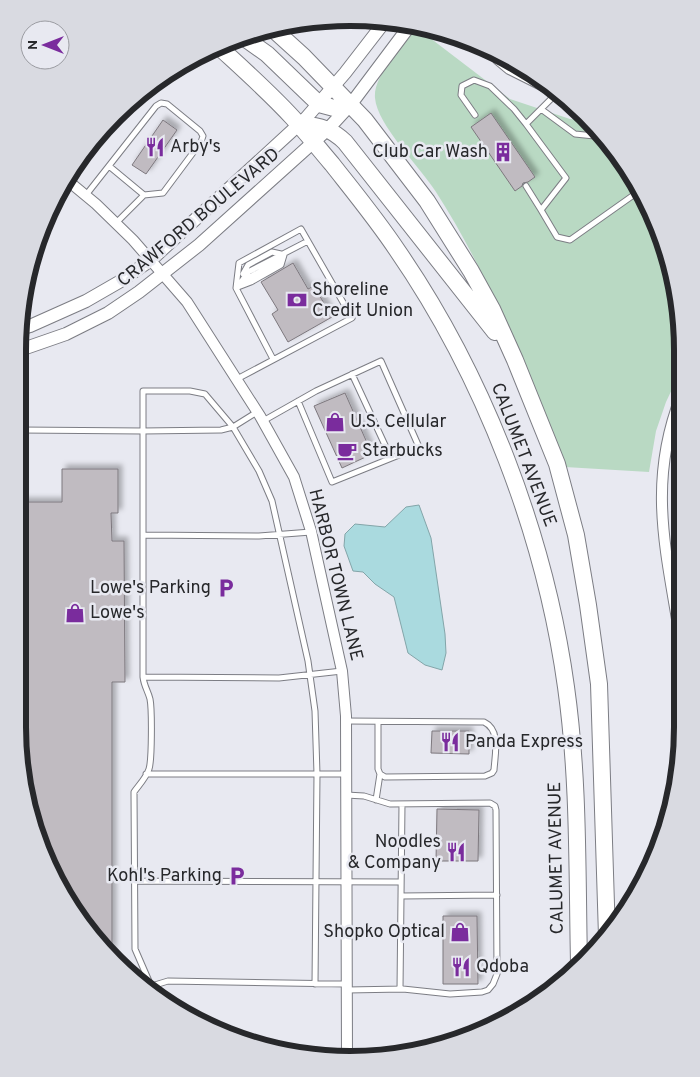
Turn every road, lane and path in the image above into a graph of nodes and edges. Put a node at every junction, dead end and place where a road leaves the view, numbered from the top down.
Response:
1 (380, 28) edge
2 (406, 31) edge
3 (278, 34) edge
4 (251, 41) edge
5 (224, 52) edge
6 (498, 63) edge
7 (531, 82) edge
8 (333, 87) junction
9 (553, 98) edge
10 (319, 104) junction
11 (351, 104) junction
12 (541, 110) junction
13 (474, 116) dead end
14 (526, 124) junction
15 (299, 125) junction
16 (328, 129) junction
17 (592, 136) edge
18 (314, 143) junction
19 (109, 166) junction
20 (72, 184) edge
21 (526, 186) dead end
22 (86, 195) junction
23 (144, 195) junction
24 (634, 195) edge
25 (541, 210) junction
26 (116, 223) junction
27 (308, 241) junction
28 (284, 255) junction
29 (151, 260) junction
30 (163, 274) junction
31 (236, 288) junction
32 (27, 326) edge
33 (26, 348) edge
34 (274, 359) junction
35 (515, 360) junction
36 (352, 374) junction
37 (236, 379) junction
38 (298, 401) junction
39 (260, 417) junction
40 (674, 421) edge
41 (233, 427) junction
42 (26, 430) edge
43 (143, 431) junction
44 (666, 446) junction
45 (674, 448) edge
46 (391, 458) junction
47 (311, 532) junction
48 (281, 534) junction
49 (143, 535) junction
50 (666, 554) junction
51 (674, 554) edge
52 (674, 579) edge
53 (342, 671) junction
54 (310, 676) junction
55 (143, 677) junction
56 (346, 721) junction
57 (378, 722) junction
58 (146, 774) junction
59 (317, 774) junction
60 (346, 774) junction
61 (380, 774) junction
62 (346, 795) junction
63 (376, 800) junction
64 (402, 804) junction
65 (316, 880) junction
66 (134, 881) junction
67 (347, 881) junction
68 (401, 882) junction
69 (497, 895) junction
70 (401, 896) junction
71 (606, 925) edge
72 (579, 946) junction
73 (579, 956) edge
74 (577, 958) edge
75 (144, 976) edge
76 (315, 984) junction
77 (155, 986) edge
78 (347, 987) junction
79 (400, 989) junction
80 (347, 1051) edge

1 - 8 street, CRAWFORD BOULEVARD
2 - 11 street, CRAWFORD BOULEVARD
3 - 8 main road, CALUMET AVENUE
4 - 10 main road
5 - 15 main road, CALUMET AVENUE
6 - 7 lane
8 - 10 street, CRAWFORD BOULEVARD
8 - 11 main road, CALUMET AVENUE
9 - 12 lane
10 - 11 main road
10 - 15 street, CRAWFORD BOULEVARD
11 - 16 street, CRAWFORD BOULEVARD
11 - 35 main road, CALUMET AVENUE
12 - 14 lane
12 - 17 lane
13 - 14 lane
14 - 25 lane
15 - 16 main road
15 - 18 main road, CALUMET AVENUE
15 - 29 street, CRAWFORD BOULEVARD
16 - 18 street, CRAWFORD BOULEVARD
16 - 35 main road
18 - 30 street, CRAWFORD BOULEVARD
18 - 72 main road, CALUMET AVENUE
19 - 22 lane
19 - 23 lane
19 - 23 lane
20 - 22 street, HARBOR TOWN LANE
21 - 25 lane
22 - 26 street, HARBOR TOWN LANE
23 - 26 lane
24 - 25 lane
26 - 29 street, HARBOR TOWN LANE
27 - 28 lane
27 - 31 lane
27 - 34 lane
28 - 31 lane
28 - 31 lane
29 - 30 street, HARBOR TOWN LANE
29 - 32 street, CRAWFORD BOULEVARD
30 - 33 street, CRAWFORD BOULEVARD
30 - 37 street, HARBOR TOWN LANE
31 - 34 lane
34 - 37 lane
35 - 71 main road, CALUMET AVENUE
36 - 38 lane
36 - 46 lane
36 - 46 lane
37 - 39 street, HARBOR TOWN LANE
38 - 39 lane
38 - 46 lane
39 - 41 lane
39 - 47 street, HARBOR TOWN LANE
40 - 44 street
41 - 43 lane
41 - 43 lane
41 - 48 lane
42 - 43 lane
43 - 49 lane
44 - 45 lane
44 - 50 street
47 - 48 lane
47 - 53 street, HARBOR TOWN LANE
48 - 49 lane
48 - 54 lane
49 - 55 lane
50 - 51 lane
50 - 52 street
53 - 54 lane
53 - 56 street, HARBOR TOWN LANE
54 - 55 lane
54 - 59 lane
55 - 58 lane
56 - 57 lane
56 - 60 street, HARBOR TOWN LANE
57 - 61 lane
57 - 61 lane
58 - 59 lane
58 - 66 lane
59 - 60 lane
59 - 65 lane
60 - 62 street, HARBOR TOWN LANE
61 - 63 lane
62 - 63 lane
62 - 67 street, HARBOR TOWN LANE
63 - 64 lane
64 - 68 lane
64 - 69 lane
65 - 66 lane
65 - 67 lane
65 - 76 lane
66 - 75 lane
67 - 68 lane
67 - 78 street, HARBOR TOWN LANE
68 - 70 lane
69 - 70 lane
69 - 79 lane
70 - 79 lane
72 - 73 main road, CALUMET AVENUE
72 - 74 main road
76 - 77 lane
76 - 78 lane
78 - 79 lane
78 - 80 street, HARBOR TOWN LANE

